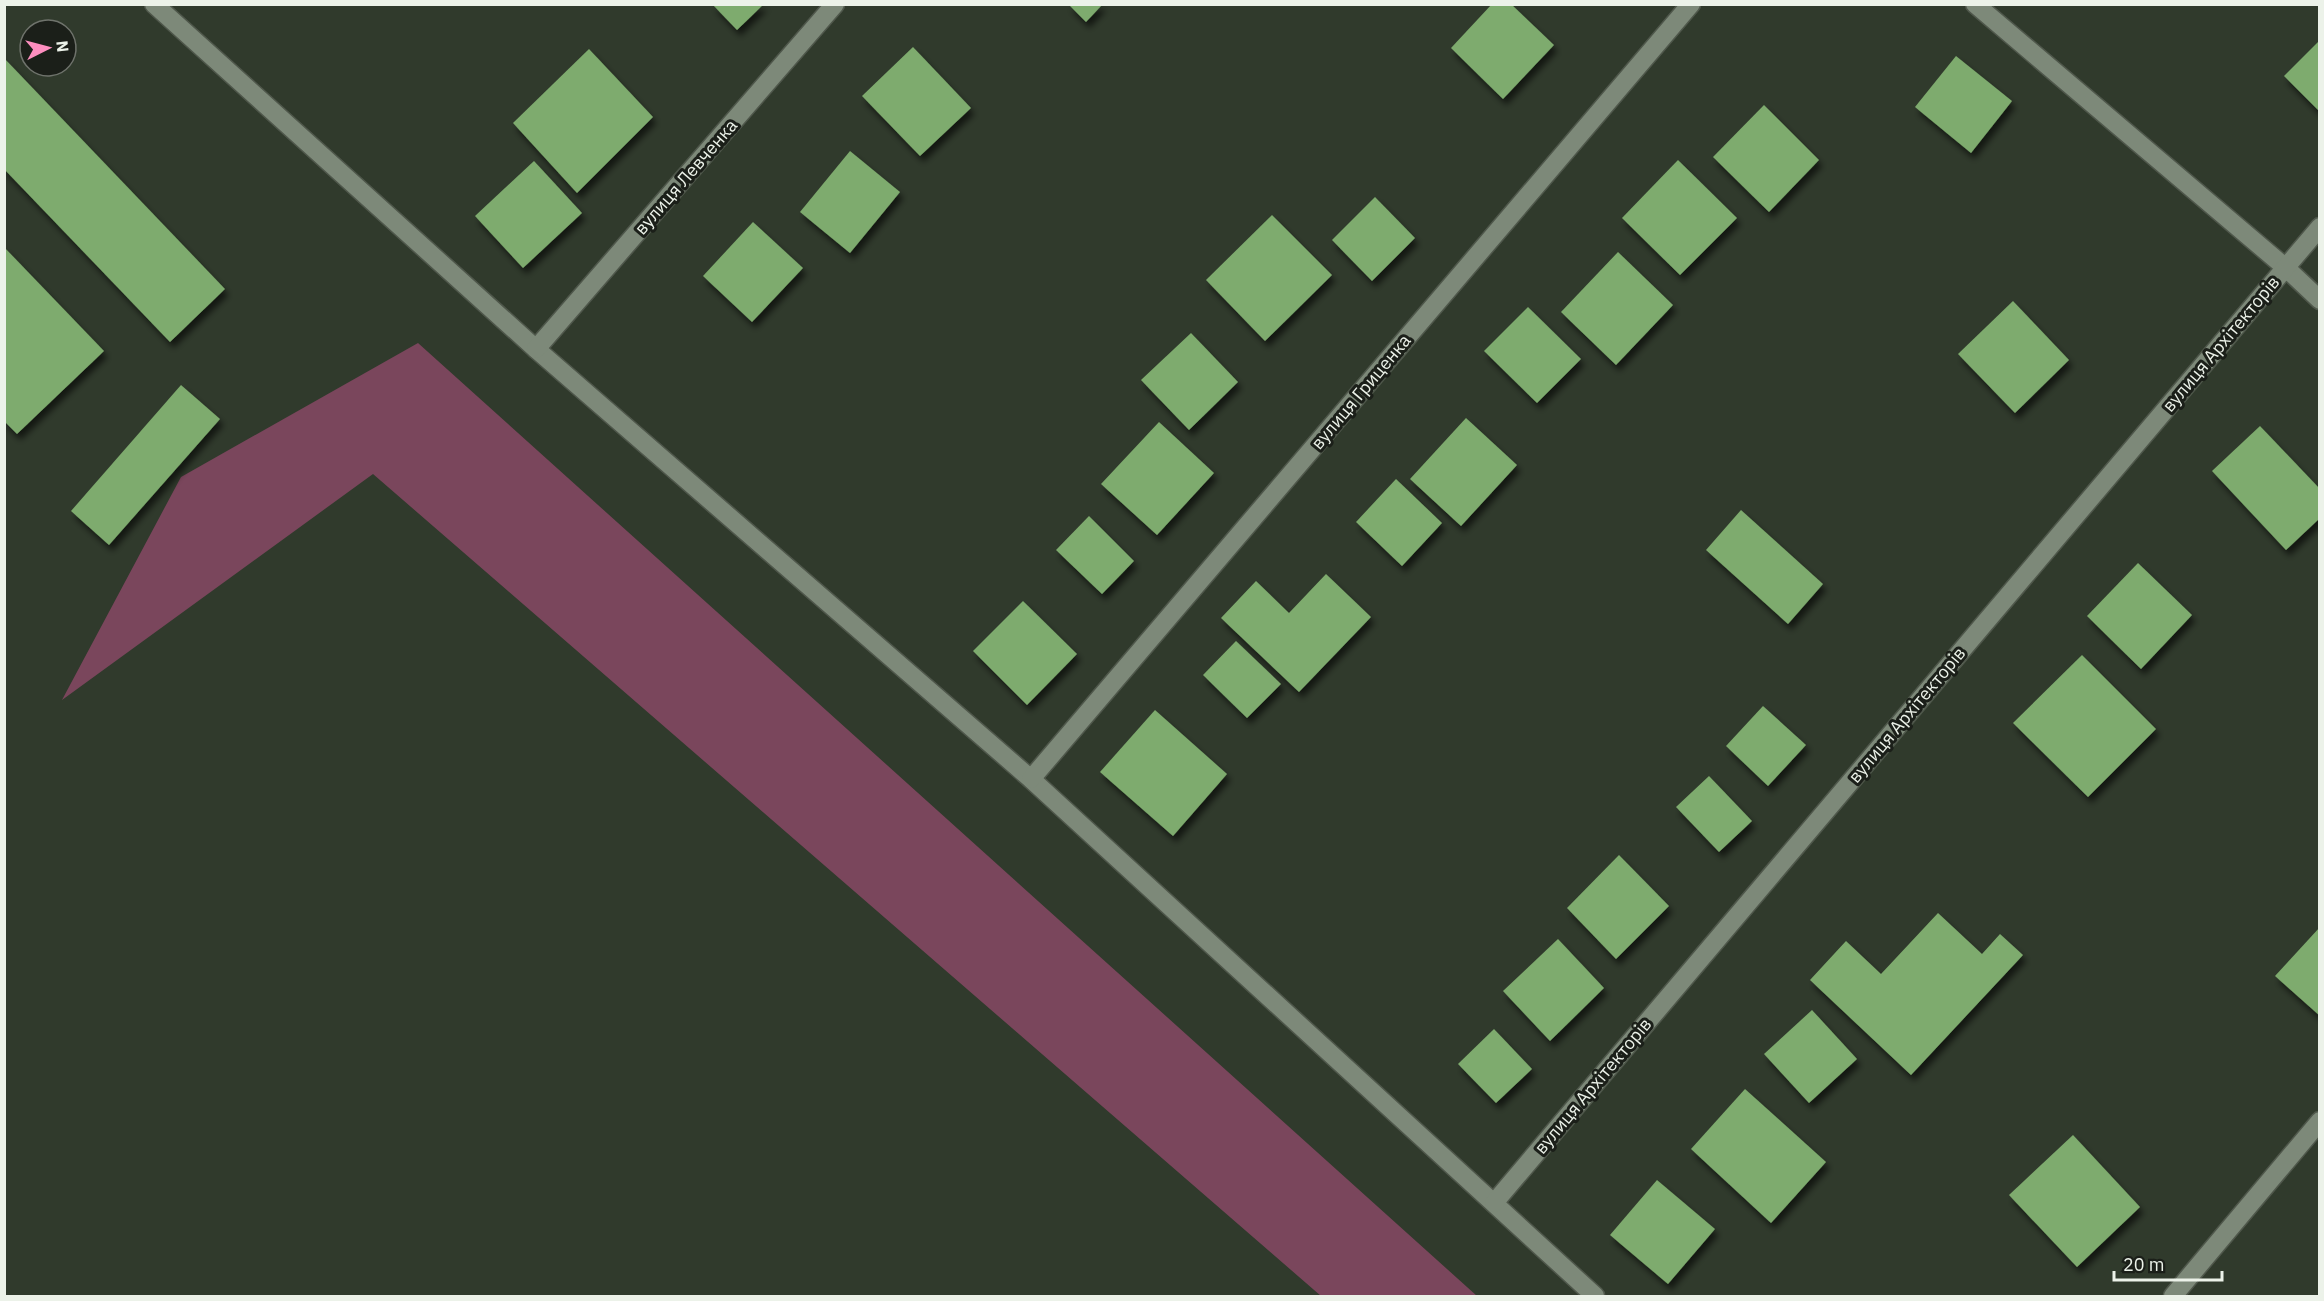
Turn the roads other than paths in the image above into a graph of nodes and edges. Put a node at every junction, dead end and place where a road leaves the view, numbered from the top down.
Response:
1 (153, 4) edge
2 (835, 4) edge
3 (1691, 4) edge
4 (1975, 4) edge
5 (2319, 227) edge
6 (2286, 268) junction
7 (2319, 300) edge
8 (536, 349) junction
9 (1031, 779) junction
10 (2319, 1121) edge
11 (1494, 1203) junction
12 (1595, 1296) edge
13 (2173, 1296) edge

1 - 8 street
2 - 8 street, вулиця Левченка
3 - 9 street, вулиця Гриценка
4 - 6 street
5 - 6 street, вулиця Архітекторів
6 - 7 street
6 - 11 street, вулиця Архітекторів
8 - 9 street
9 - 11 street
10 - 13 street
11 - 12 street

